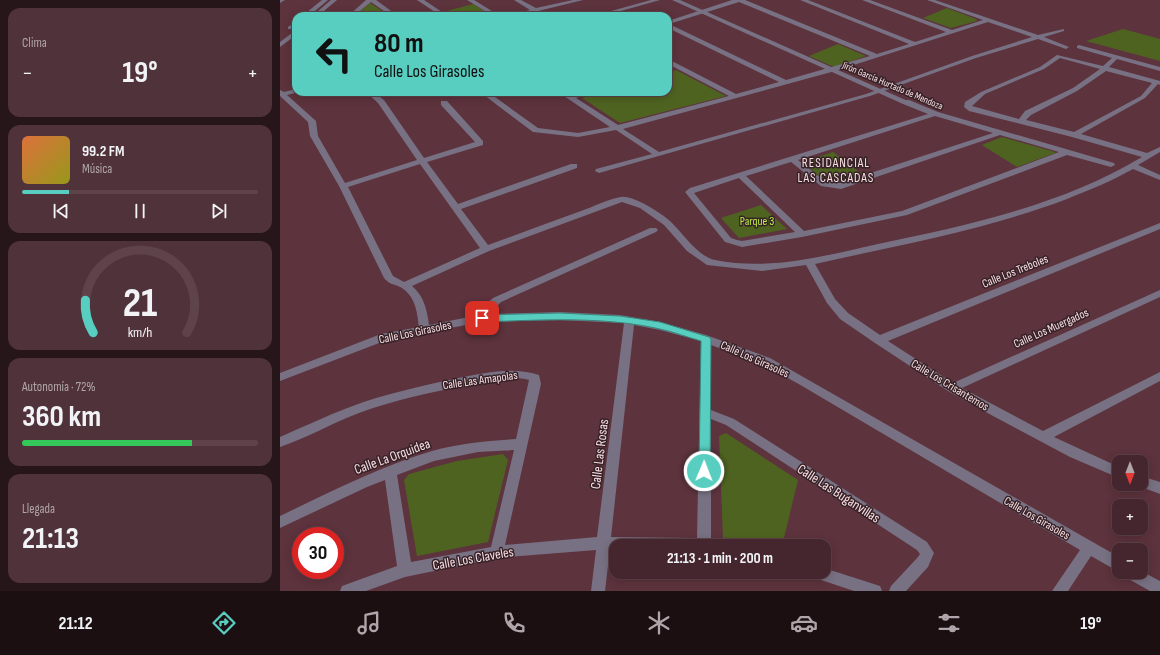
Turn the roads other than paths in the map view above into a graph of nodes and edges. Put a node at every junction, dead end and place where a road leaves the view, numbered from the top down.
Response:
1 (325, 0) edge
2 (334, 0) edge
3 (370, 0) edge
4 (420, 0) edge
5 (470, 0) edge
6 (517, 0) edge
7 (580, 0) edge
8 (657, 0) edge
9 (676, 0) edge
10 (739, 0) edge
11 (803, 0) edge
12 (865, 0) edge
13 (930, 0) edge
14 (568, 1) edge
15 (535, 10) junction
16 (310, 12) edge
17 (320, 12) edge
18 (356, 12) edge
19 (389, 12) edge
20 (439, 12) edge
21 (490, 12) edge
22 (527, 12) edge
23 (611, 12) edge
24 (703, 12) junction
25 (989, 20) junction
26 (672, 22) edge
27 (672, 28) edge
28 (1062, 30) dead end
29 (292, 31) edge
30 (953, 32) junction
31 (1038, 37) junction
32 (916, 44) junction
33 (280, 45) edge
34 (1066, 47) dead end
35 (1080, 48) dead end
36 (876, 56) junction
37 (1116, 57) junction
38 (672, 63) edge
39 (678, 66) junction
40 (672, 68) edge
41 (1106, 68) junction
42 (1160, 69) edge
43 (833, 70) junction
44 (1158, 82) edge
45 (786, 83) junction
46 (880, 91) junction
47 (292, 92) edge
48 (282, 93) edge
49 (374, 96) edge
50 (488, 96) edge
51 (567, 96) edge
52 (577, 96) edge
53 (736, 97) junction
54 (570, 98) junction
55 (444, 103) dead end
56 (935, 114) junction
57 (1021, 121) junction
58 (617, 128) junction
59 (999, 133) junction
60 (1075, 135) junction
61 (1160, 149) edge
62 (1067, 152) junction
63 (659, 155) junction
64 (1148, 156) junction
65 (792, 159) junction
66 (422, 161) junction
67 (1111, 165) dead end
68 (574, 166) dead end
69 (1133, 166) junction
70 (599, 171) dead end
71 (740, 175) junction
72 (1160, 178) edge
73 (343, 186) junction
74 (456, 208) junction
75 (1160, 226) edge
76 (653, 230) dead end
77 (802, 234) junction
78 (486, 249) junction
79 (809, 262) junction
80 (405, 285) junction
81 (1160, 293) edge
82 (482, 318) junction
83 (629, 321) junction
84 (424, 329) junction
85 (706, 339) junction
86 (879, 340) junction
87 (1160, 376) edge
88 (280, 377) edge
89 (952, 388) junction
90 (705, 412) junction
91 (1042, 437) junction
92 (280, 442) edge
93 (522, 444) junction
94 (1112, 470) edge
95 (390, 472) junction
96 (1148, 484) edge
97 (1160, 488) edge
98 (280, 522) edge
99 (707, 539) edge
100 (604, 543) junction
101 (609, 543) edge
102 (1089, 548) junction
103 (497, 552) junction
104 (1112, 561) edge
105 (405, 570) junction
106 (831, 577) edge
107 (1142, 579) edge
108 (1160, 589) edge
109 (347, 591) edge
110 (598, 591) edge
111 (875, 591) edge
112 (896, 591) edge
113 (1059, 591) edge

1 - 16 street
2 - 17 street
3 - 18 street
3 - 19 street
4 - 20 street
5 - 21 street
6 - 15 street
7 - 14 street
8 - 23 street
9 - 24 street, Jirón García Hurtado de Mendoza
10 - 24 street
10 - 36 street
11 - 32 street
12 - 30 street
13 - 25 street
14 - 15 street
15 - 22 street
24 - 26 street
24 - 43 street, Jirón García Hurtado de Mendoza
25 - 30 street
25 - 31 street
27 - 45 street
28 - 31 street
29 - 33 street
30 - 32 street
31 - 34 street
31 - 46 street
32 - 36 street
35 - 37 street
36 - 43 street
37 - 41 street
37 - 42 street
38 - 39 street
39 - 40 street
39 - 53 street
41 - 44 street
41 - 57 street
41 - 57 street
43 - 45 street
43 - 46 street, Jirón García Hurtado de Mendoza
44 - 60 street
45 - 53 street
46 - 56 street, Jirón García Hurtado de Mendoza
46 - 63 street
47 - 48 street
48 - 73 street
49 - 66 street
50 - 58 street
51 - 54 street
52 - 54 street
53 - 58 street
54 - 58 street
55 - 66 street
56 - 59 street, Jirón García Hurtado de Mendoza
56 - 65 street
57 - 60 street
58 - 63 street
59 - 62 street, Jirón García Hurtado de Mendoza
59 - 65 street
60 - 64 street
61 - 64 street
62 - 67 street, Jirón García Hurtado de Mendoza
62 - 77 street
63 - 70 street
64 - 69 street
65 - 71 street
66 - 73 street
66 - 74 street
68 - 74 street
69 - 72 street
69 - 79 street
71 - 77 street
71 - 77 street
73 - 80 street
74 - 78 street
75 - 86 street, Calle Los Treboles
76 - 82 street
78 - 79 street
78 - 80 street
79 - 86 street, Calle Los Crisantemos
80 - 84 street
81 - 89 street, Calle Los Muergados
82 - 83 street, Calle Los Girasoles
82 - 84 street, Calle Los Girasoles
83 - 85 street, Calle Los Girasoles
83 - 100 street, Calle Las Rosas
84 - 88 street, Calle Los Girasoles
85 - 90 street
85 - 102 street, Calle Los Girasoles
86 - 89 street, Calle Los Crisantemos
87 - 91 street
89 - 91 street, Calle Los Crisantemos
90 - 99 street
90 - 112 street, Calle Las Buganvillas
91 - 94 street, Calle Los Crisantemos
92 - 93 street, Calle Las Amapolas
93 - 95 street, Calle La Orquidea
93 - 103 street, Calle Las Amapolas
95 - 98 street, Calle La Orquidea
95 - 105 street
96 - 97 street
100 - 101 street
100 - 103 street, Calle Los Claveles
100 - 110 street, Calle Las Rosas
102 - 104 street, Calle Los Girasoles
102 - 113 street
103 - 105 street, Calle Los Claveles
105 - 109 street, Calle Los Claveles
106 - 111 street
107 - 108 street

